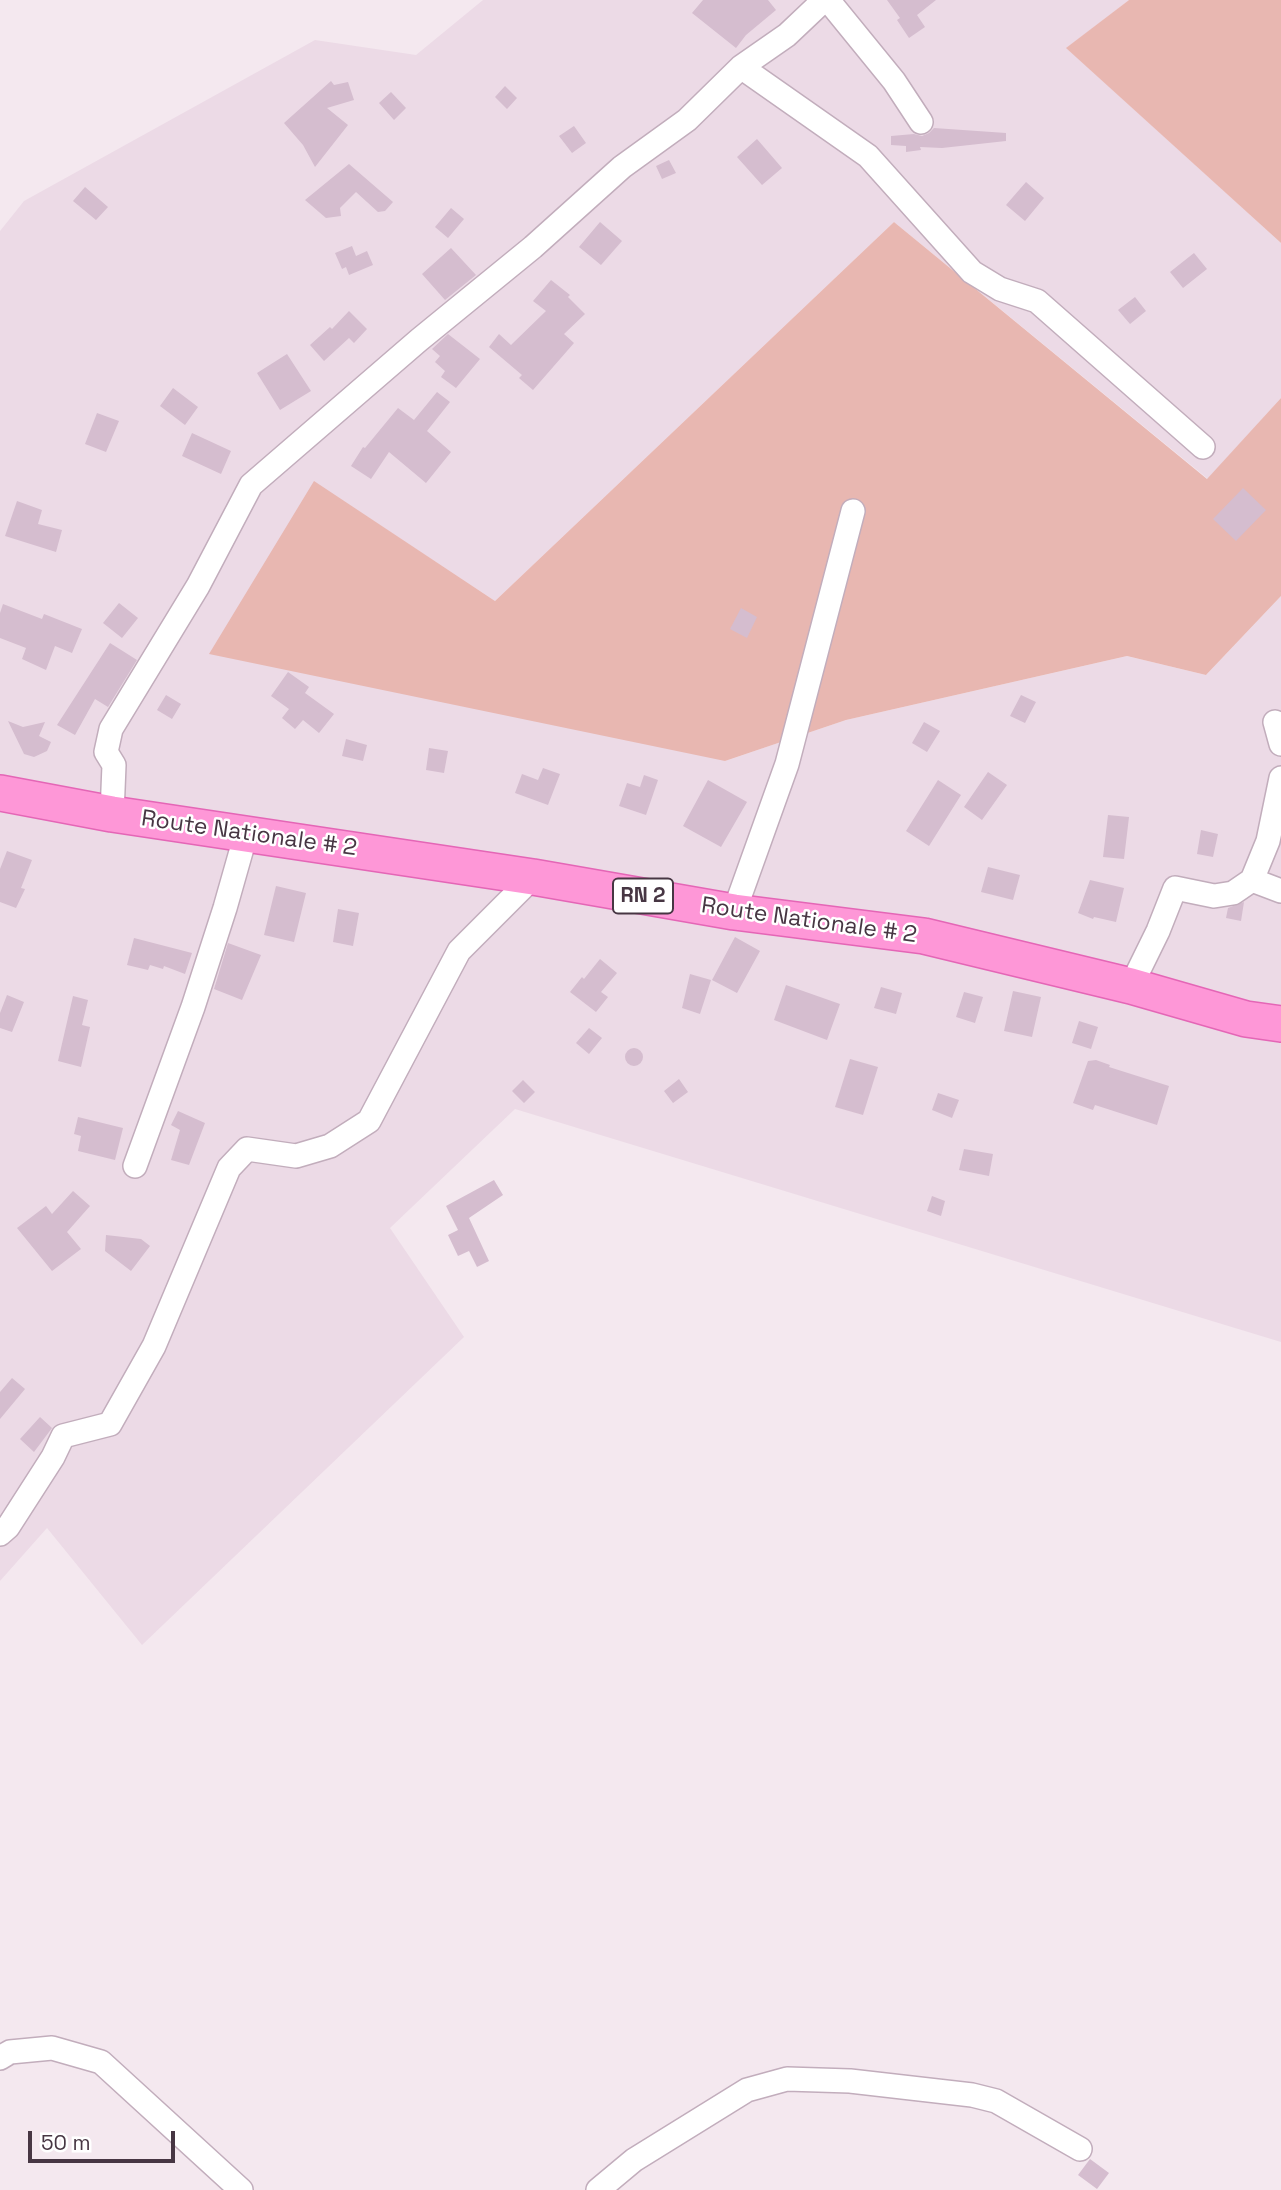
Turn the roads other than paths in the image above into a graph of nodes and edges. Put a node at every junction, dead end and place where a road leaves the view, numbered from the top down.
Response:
1 (826, 0) edge
2 (741, 67) junction
3 (921, 122) dead end
4 (1203, 447) dead end
5 (853, 511) dead end
6 (1281, 778) edge
7 (0, 793) edge
8 (112, 814) junction
9 (246, 834) junction
10 (533, 877) junction
11 (1252, 880) junction
12 (1281, 891) edge
13 (734, 912) junction
14 (1130, 986) junction
15 (1281, 1024) edge
16 (135, 1166) dead end
17 (0, 1534) edge
18 (0, 2058) edge
19 (1080, 2149) dead end
20 (241, 2190) edge
21 (598, 2190) edge

1 - 2 street
1 - 3 street
2 - 4 street
2 - 8 street
5 - 13 street
6 - 11 street
7 - 8 main road, Route Nationale # 2 / RN 2
8 - 9 main road, Route Nationale # 2 / RN 2
9 - 10 main road, Route Nationale # 2 / RN 2
9 - 16 street
10 - 13 main road, Route Nationale # 2 / RN 2
10 - 17 street
11 - 12 street
11 - 14 street
13 - 14 main road, Route Nationale # 2 / RN 2
14 - 15 main road, Route Nationale # 2 / RN 2
18 - 20 street
19 - 21 street

